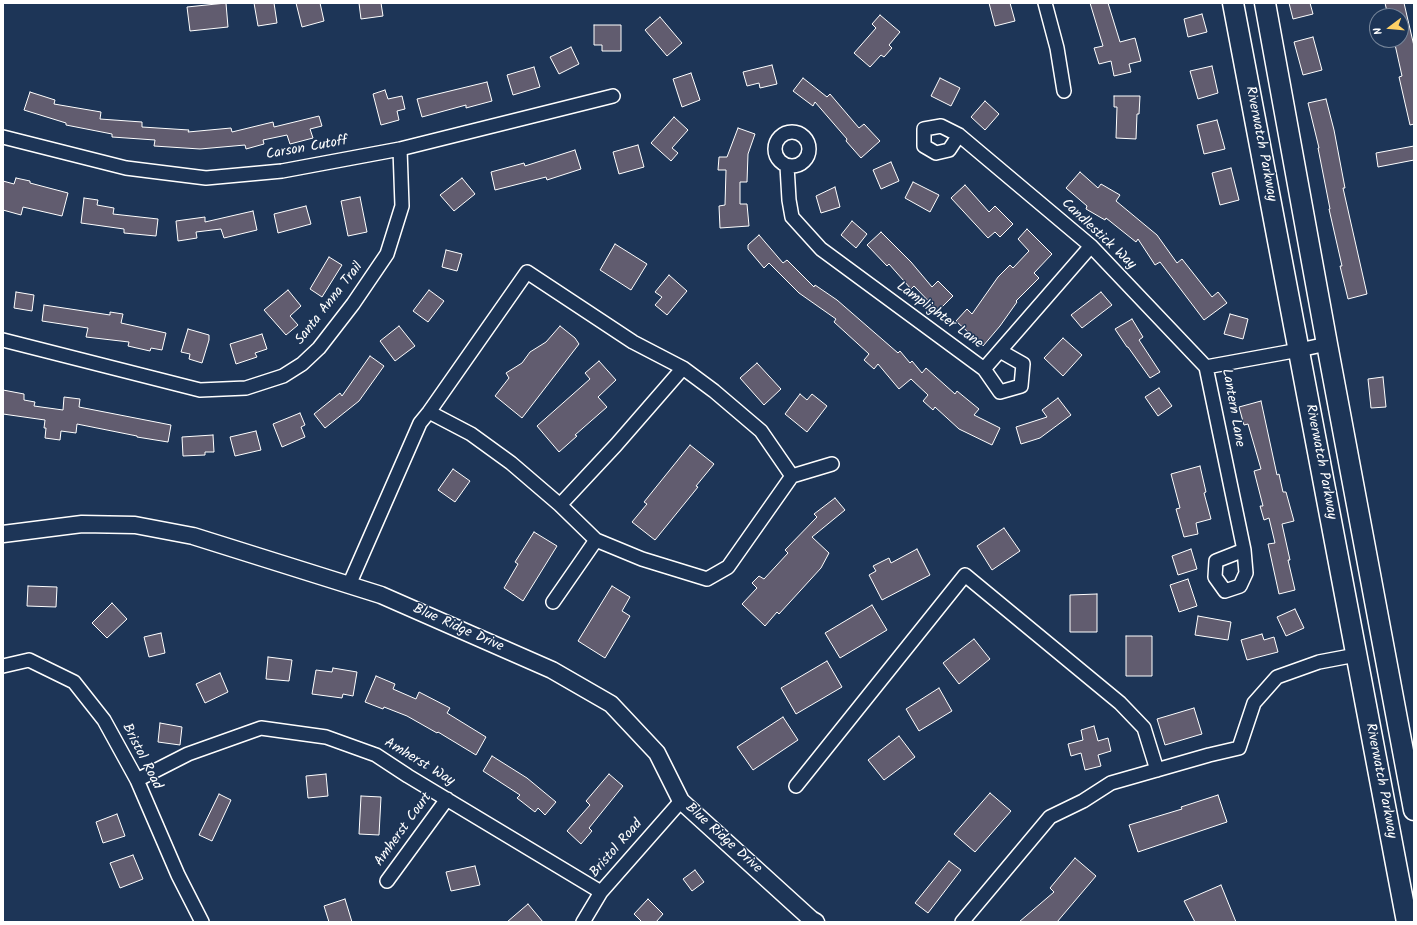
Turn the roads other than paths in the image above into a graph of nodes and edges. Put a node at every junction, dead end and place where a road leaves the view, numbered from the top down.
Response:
1 (1045, 3) edge
2 (1233, 3) edge
3 (1265, 3) edge
4 (1064, 91) dead end
5 (613, 96) dead end
6 (959, 135) dead end
7 (3, 137) edge
8 (400, 149) junction
9 (787, 166) dead end
10 (1091, 246) junction
11 (3, 340) edge
12 (1327, 344) junction
13 (1299, 350) junction
14 (1000, 351) junction
15 (1206, 367) junction
16 (683, 368) junction
17 (984, 369) junction
18 (429, 412) junction
19 (832, 464) dead end
20 (792, 476) junction
21 (560, 505) junction
22 (3, 534) edge
23 (596, 540) junction
24 (1244, 550) dead end
25 (349, 585) junction
26 (553, 602) dead end
27 (1356, 655) junction
28 (3, 666) edge
29 (1157, 770) junction
30 (137, 780) junction
31 (796, 786) dead end
32 (447, 799) junction
33 (681, 802) junction
34 (1414, 810) edge
35 (387, 881) dead end
36 (601, 892) junction
37 (812, 921) edge
38 (202, 922) edge
39 (583, 922) edge
40 (962, 922) edge
41 (1407, 922) edge

1 - 4 street
2 - 13 main road, Riverwatch Parkway
3 - 12 main road, Riverwatch Parkway
5 - 8 street, Carson Cutoff
6 - 10 street, Candlestick Way
7 - 8 street, Carson Cutoff
8 - 11 street, Santa Anna Trail
9 - 17 street, Lamplighter Lane
10 - 14 street, Lamplighter Lane
10 - 15 street, Candlestick Way
12 - 13 street, Lantern Lane
12 - 34 main road, Riverwatch Parkway
13 - 15 street, Lantern Lane
13 - 27 main road, Riverwatch Parkway
14 - 17 street, Lamplighter Lane
14 - 17 street
15 - 24 street, Lantern Lane
16 - 18 street
16 - 20 street
16 - 21 street
18 - 21 street
18 - 25 street
19 - 20 street
20 - 23 street
21 - 23 street
22 - 25 street, Blue Ridge Drive
23 - 26 street
25 - 33 street, Blue Ridge Drive
27 - 29 street
27 - 41 main road, Riverwatch Parkway
28 - 30 street, Bristol Road
29 - 31 street
29 - 40 street
30 - 32 street, Amherst Way
30 - 38 street, Bristol Road
32 - 35 street, Amherst Court
32 - 36 street, Amherst Way
33 - 36 street, Bristol Road
33 - 37 street, Blue Ridge Drive
36 - 39 street, Bristol Road

